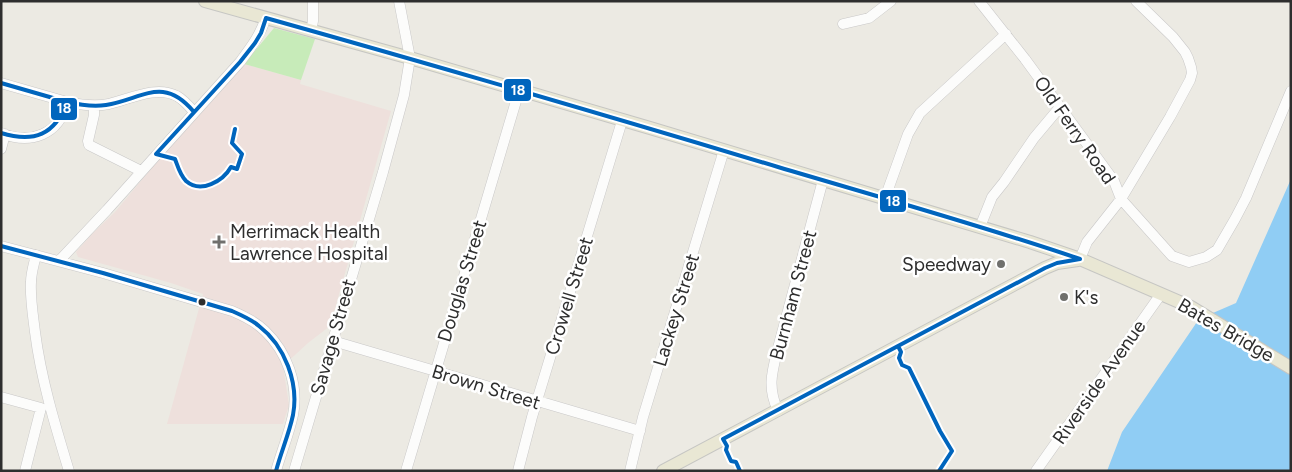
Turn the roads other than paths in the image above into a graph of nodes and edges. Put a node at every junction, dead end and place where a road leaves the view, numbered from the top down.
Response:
1 (206, 1) edge
2 (313, 1) edge
3 (399, 1) edge
4 (890, 1) edge
5 (979, 1) edge
6 (1136, 1) edge
7 (266, 18) junction
8 (844, 24) dead end
9 (311, 31) junction
10 (1006, 34) junction
11 (410, 58) junction
12 (1, 83) edge
13 (519, 91) junction
14 (1291, 91) edge
15 (67, 102) junction
16 (94, 106) junction
17 (1060, 107) junction
18 (194, 112) junction
19 (622, 121) junction
20 (3, 134) edge
21 (1, 149) edge
22 (724, 150) junction
23 (141, 171) junction
24 (823, 180) junction
25 (885, 198) junction
26 (1121, 199) junction
27 (980, 227) junction
28 (1, 246) edge
29 (36, 255) junction
30 (1080, 259) junction
31 (59, 261) junction
32 (1161, 294) junction
33 (333, 341) junction
34 (1291, 368) edge
35 (435, 371) junction
36 (1, 397) edge
37 (537, 402) junction
38 (778, 411) junction
39 (640, 431) junction
40 (25, 471) edge
41 (69, 471) edge
42 (276, 471) edge
43 (294, 471) edge
44 (406, 471) edge
45 (518, 471) edge
46 (630, 471) edge
47 (663, 471) edge
48 (1036, 471) edge

1 - 7 main road, Bates Bridge
2 - 9 street
3 - 11 street
4 - 8 street
5 - 10 street, Old Ferry Road
6 - 26 street
7 - 9 main road, Bates Bridge
7 - 18 street
9 - 11 main road, Bates Bridge
10 - 17 street, Old Ferry Road
10 - 25 street
11 - 13 main road, Bates Bridge
11 - 33 street, Savage Street
12 - 15 street
13 - 19 main road, Bates Bridge
13 - 35 street, Douglas Street
14 - 26 street, Old Ferry Road
15 - 16 street
15 - 20 street
16 - 18 street
16 - 23 street
17 - 26 street, Old Ferry Road
17 - 27 street
18 - 23 street
19 - 22 main road, Bates Bridge
19 - 37 street, Crowell Street
20 - 21 street
22 - 24 main road, Bates Bridge
22 - 39 street, Lackey Street
23 - 31 street
24 - 25 main road, Bates Bridge
24 - 38 street, Burnham Street
25 - 27 main road, Bates Bridge
26 - 30 street
27 - 30 main road, Bates Bridge
28 - 29 street
29 - 31 street
29 - 41 street
30 - 32 main road, Bates Bridge
30 - 38 main road
31 - 42 street
32 - 34 main road, Bates Bridge
32 - 48 street, Riverside Avenue
33 - 35 street, Brown Street
33 - 43 street, Savage Street
35 - 37 street, Brown Street
35 - 44 street, Douglas Street
36 - 40 street
37 - 39 street, Brown Street
37 - 45 street, Crowell Street
38 - 47 main road
39 - 46 street, Lackey Street

